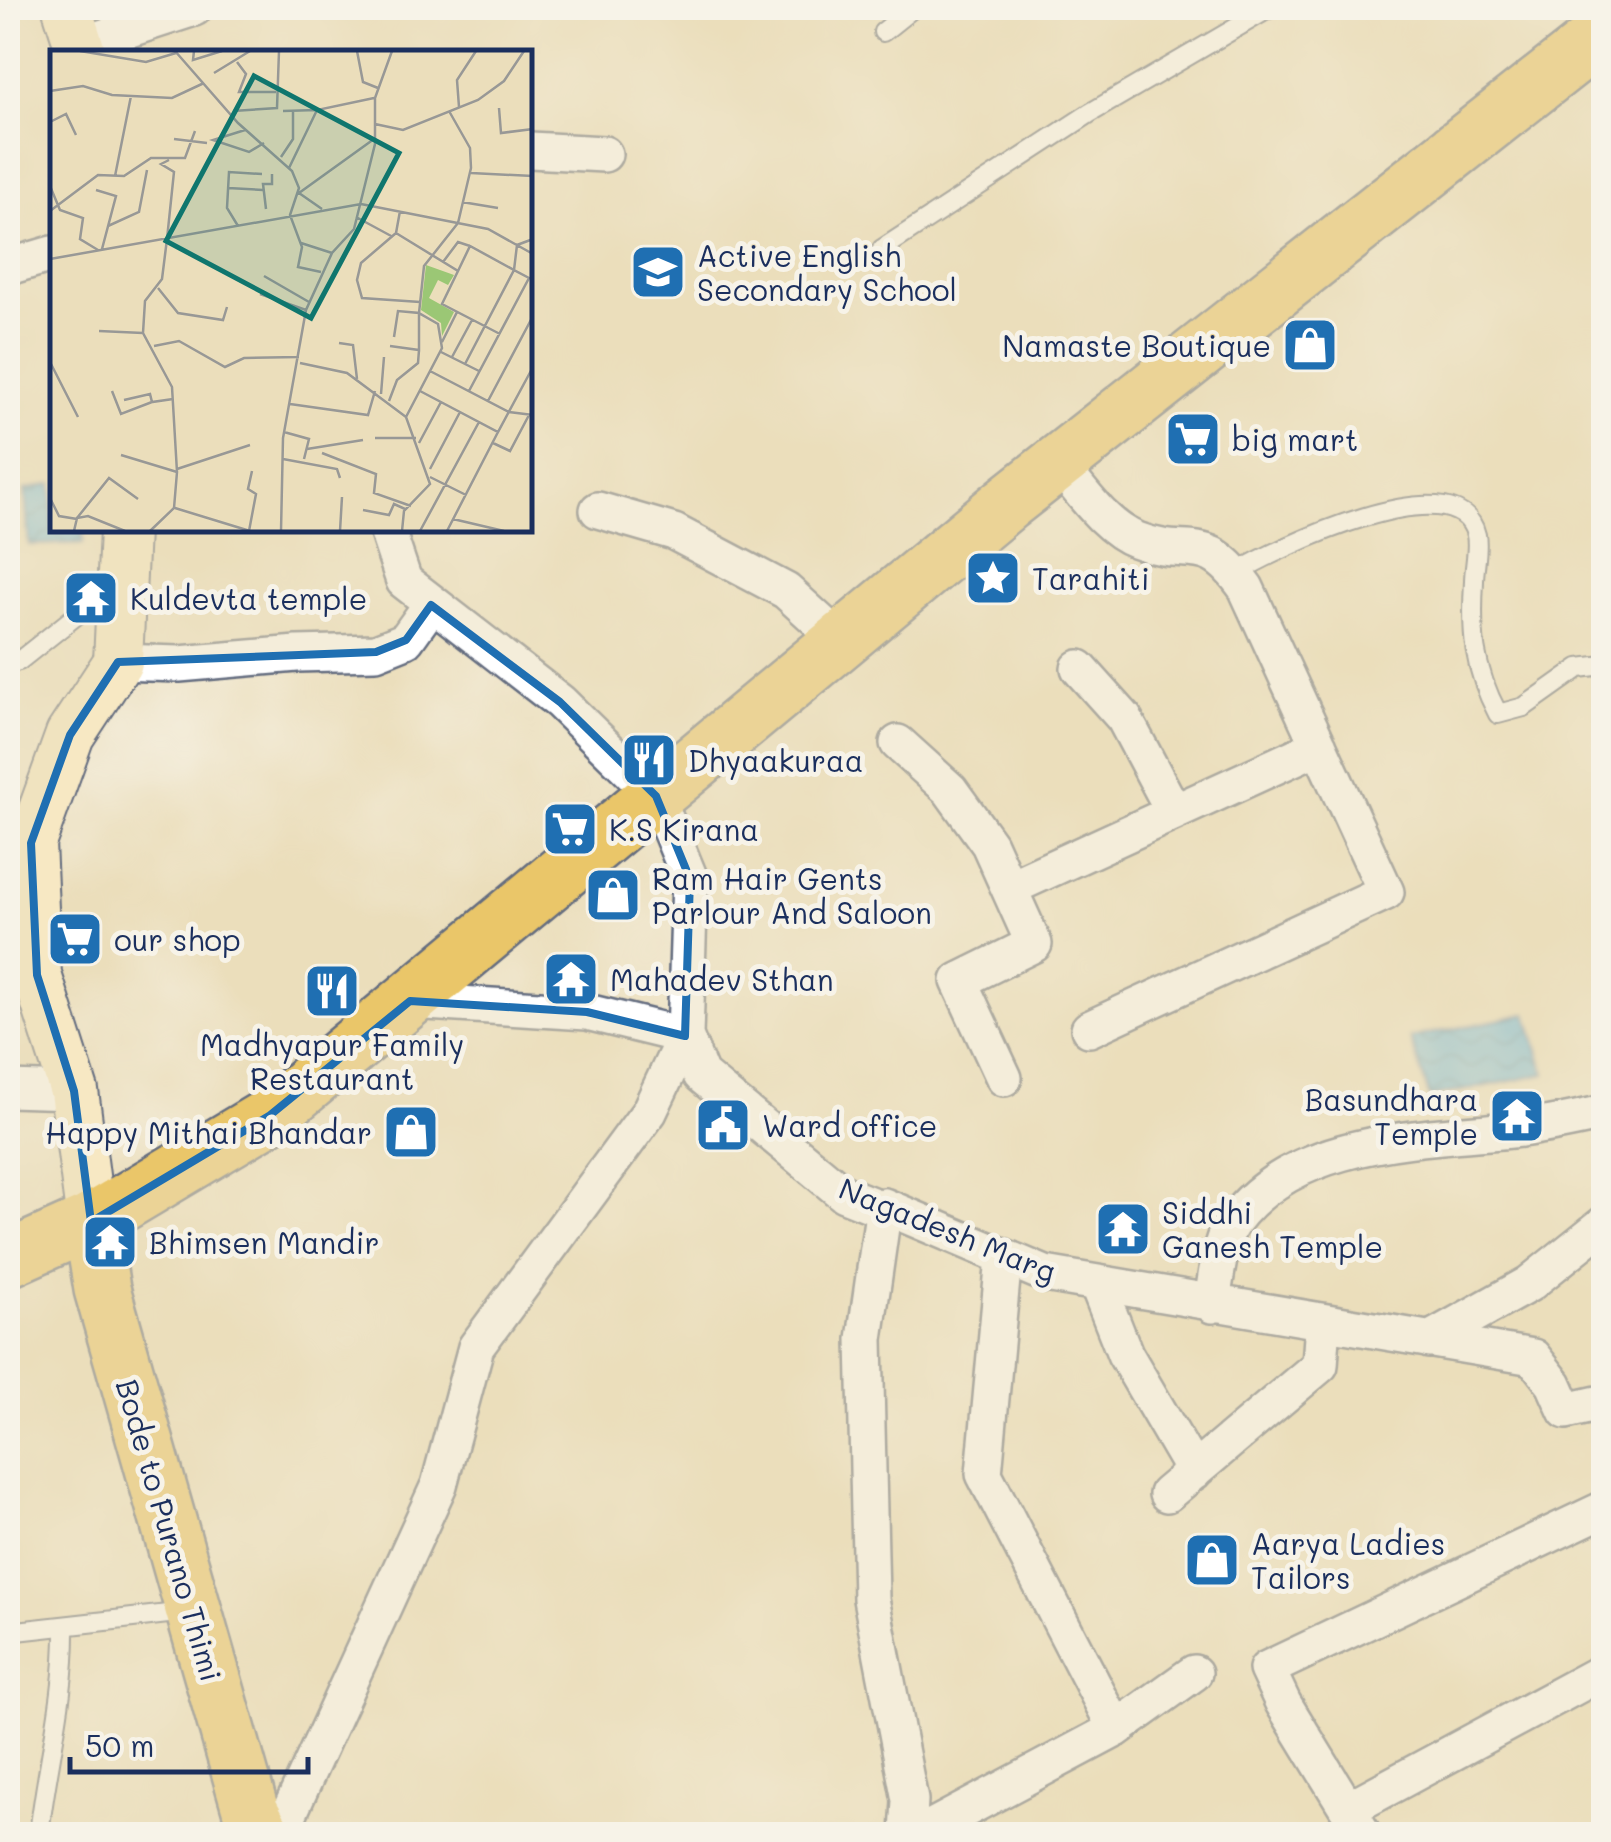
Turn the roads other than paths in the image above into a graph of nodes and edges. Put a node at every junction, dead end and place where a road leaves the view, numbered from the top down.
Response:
1 (194, 8) edge
2 (913, 8) edge
3 (1270, 8) edge
4 (883, 32) dead end
5 (1604, 34) edge
6 (76, 35) edge
7 (532, 150) edge
8 (604, 154) dead end
9 (882, 249) dead end
10 (50, 255) edge
11 (8, 268) edge
12 (1058, 464) junction
13 (598, 510) dead end
14 (124, 532) edge
15 (388, 532) edge
16 (1236, 573) junction
17 (121, 594) junction
18 (431, 605) junction
19 (841, 641) junction
20 (118, 662) junction
21 (8, 664) edge
22 (1604, 665) edge
23 (1079, 668) dead end
24 (898, 742) dead end
25 (1318, 746) junction
26 (656, 796) junction
27 (1174, 812) junction
28 (1009, 888) junction
29 (410, 1001) junction
30 (1089, 1029) dead end
31 (685, 1036) junction
32 (1004, 1078) dead end
33 (8, 1089) edge
34 (74, 1091) junction
35 (1604, 1113) edge
36 (884, 1206) junction
37 (91, 1222) junction
38 (1604, 1224) edge
39 (1004, 1258) junction
40 (8, 1259) edge
41 (1098, 1283) junction
42 (1212, 1304) junction
43 (1323, 1322) junction
44 (1429, 1340) junction
45 (1604, 1408) edge
46 (1194, 1472) junction
47 (1166, 1494) dead end
48 (1604, 1509) edge
49 (192, 1612) junction
50 (66, 1626) junction
51 (8, 1632) edge
52 (1604, 1670) edge
53 (1194, 1673) dead end
54 (1116, 1729) junction
55 (1356, 1822) edge
56 (39, 1834) edge
57 (264, 1834) edge
58 (284, 1834) edge
59 (908, 1834) edge
60 (920, 1834) edge

1 - 6 street
2 - 4 lane
3 - 9 lane
5 - 12 main road
7 - 8 street
10 - 11 street
12 - 16 street
12 - 19 main road
13 - 19 street
14 - 17 main road
15 - 18 street
16 - 22 lane
16 - 25 street
17 - 20 main road
17 - 21 lane
18 - 20 street
18 - 26 street
19 - 26 main road
20 - 34 main road
23 - 27 street
24 - 28 street
25 - 27 street
25 - 30 street
26 - 29 main road
26 - 31 street, Nagadesh Marg
27 - 28 street
28 - 32 street
29 - 31 street
29 - 37 main road
31 - 36 street, Nagadesh Marg
31 - 58 street
33 - 34 street
34 - 37 main road
35 - 42 street
36 - 39 street, Nagadesh Marg
36 - 59 street
37 - 40 main road
37 - 49 main road, Bode to Purano Thimi
38 - 44 street
39 - 41 street, Nagadesh Marg
39 - 54 street
41 - 42 street, Nagadesh Marg
41 - 46 street
42 - 43 street, Nagadesh Marg
43 - 44 street, Nagadesh Marg
43 - 46 street
44 - 45 street, Nagadesh Marg
46 - 47 street
48 - 55 street
49 - 50 lane
49 - 57 main road, Bode to Purano Thimi
50 - 51 lane
50 - 56 lane
52 - 55 street
53 - 54 street
54 - 60 street

